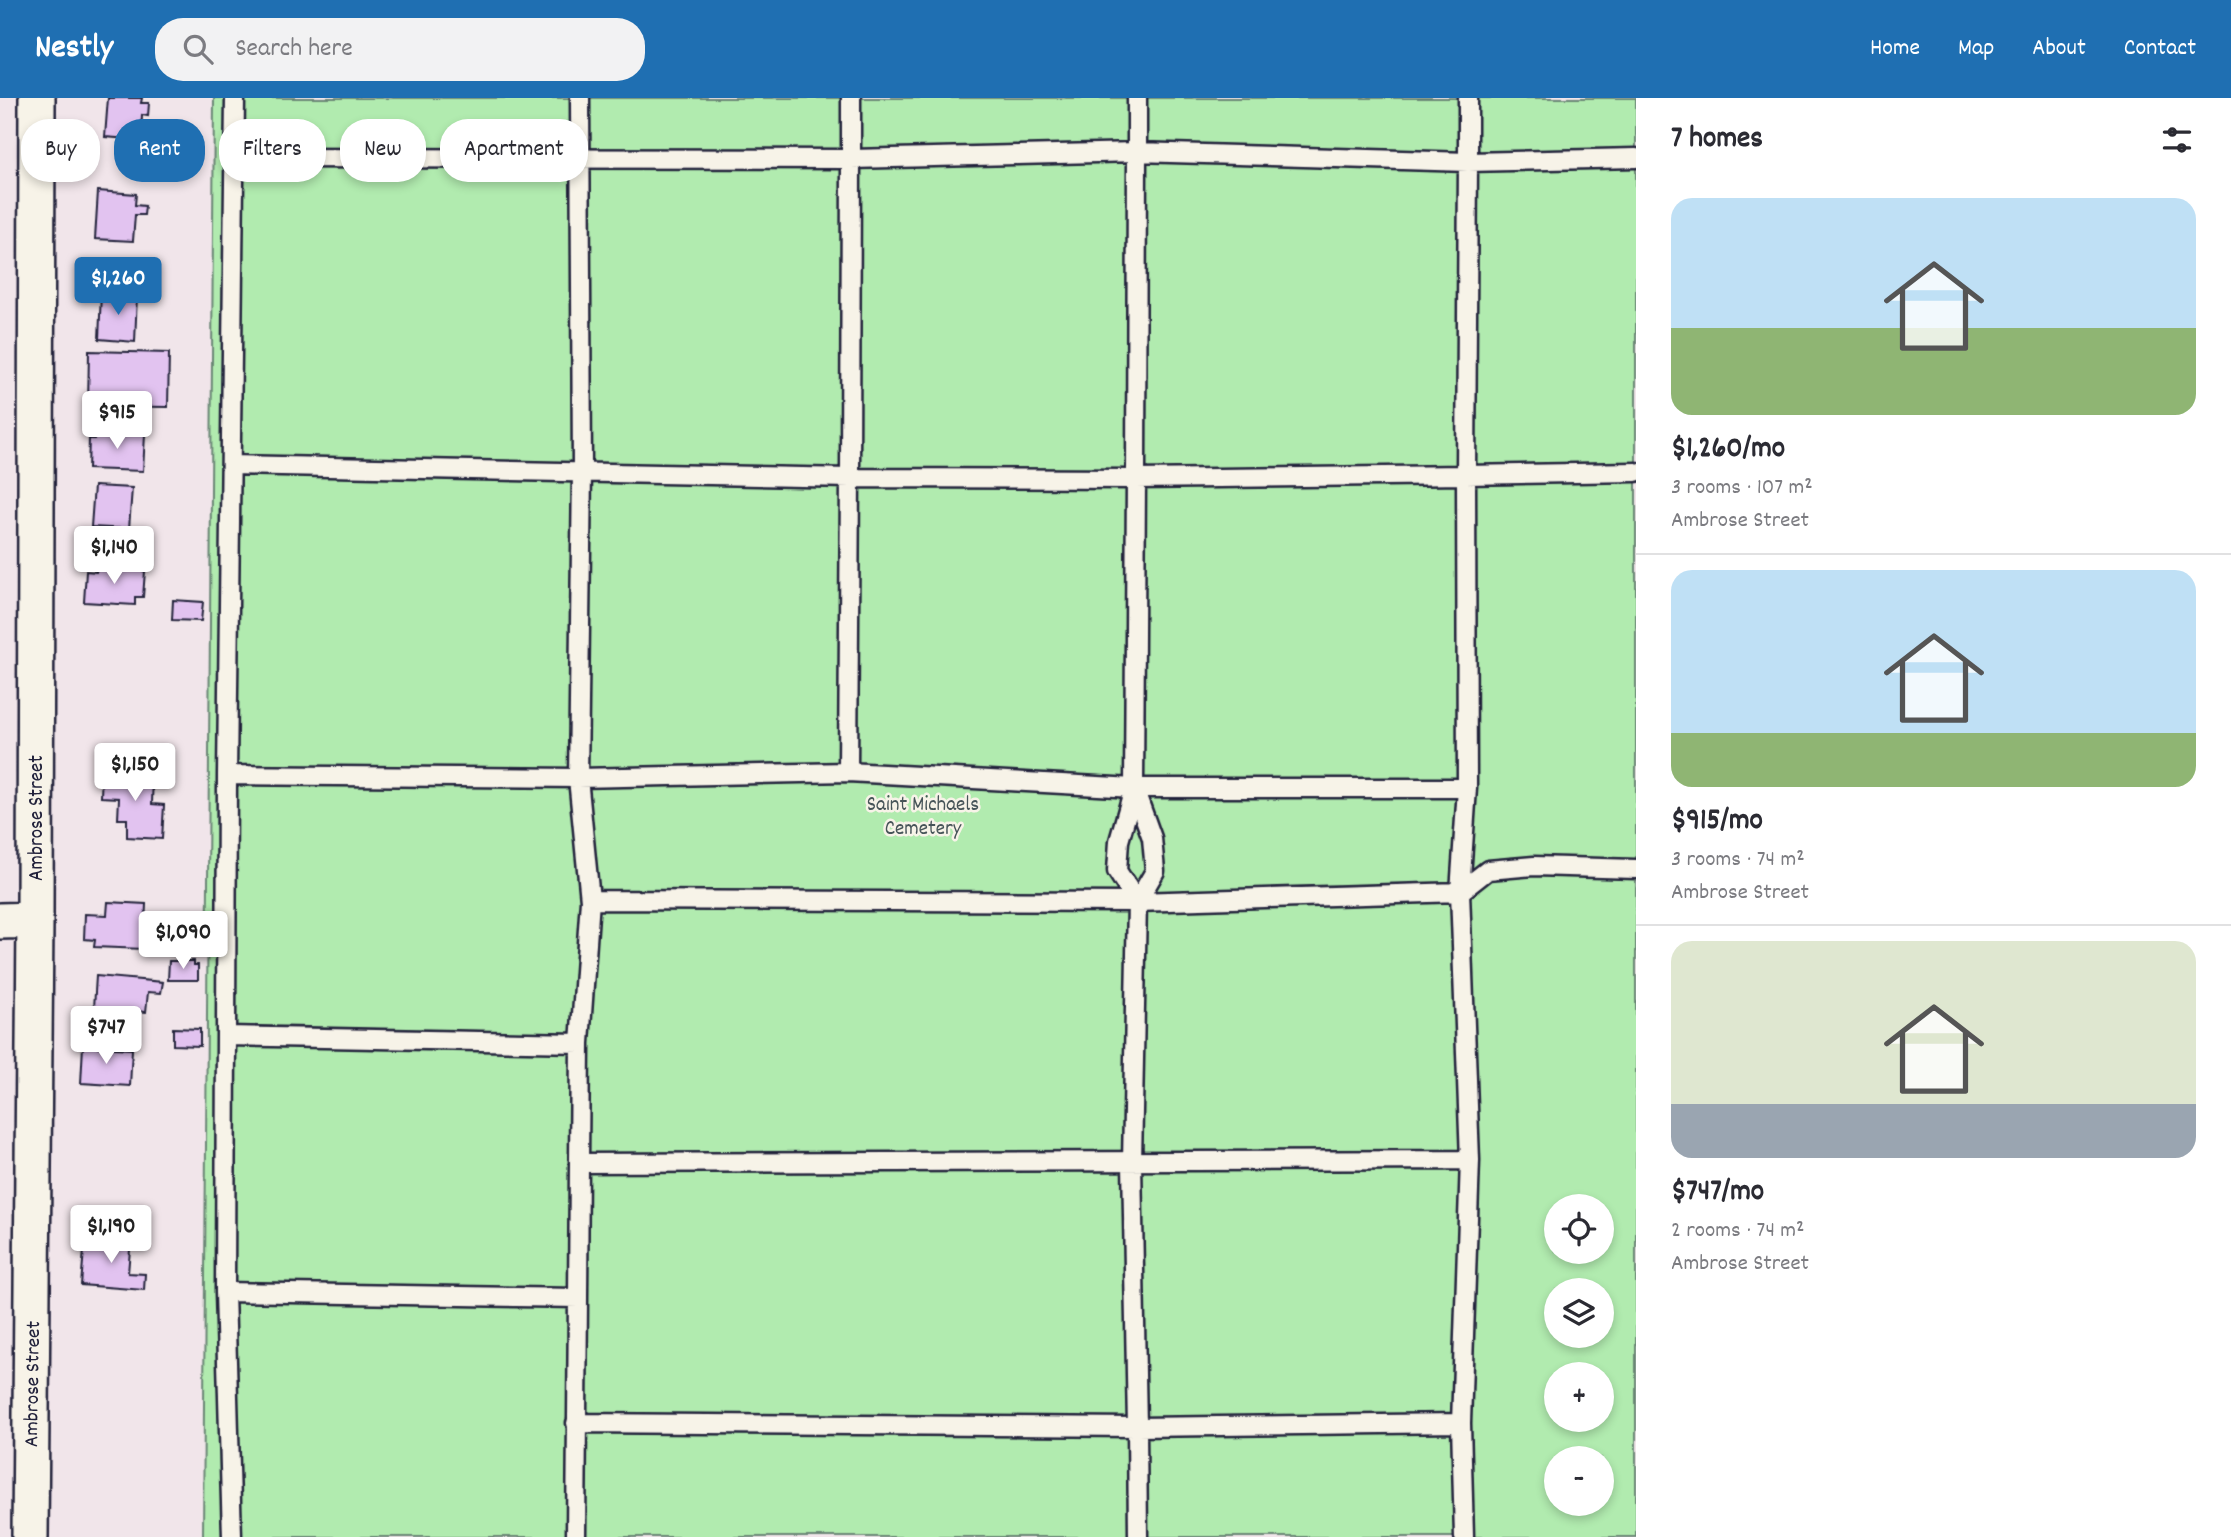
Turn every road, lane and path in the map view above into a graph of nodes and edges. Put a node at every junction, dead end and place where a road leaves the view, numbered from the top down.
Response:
1 (37, 98) edge
2 (235, 98) edge
3 (579, 98) edge
4 (851, 98) edge
5 (1137, 98) edge
6 (1468, 98) edge
7 (235, 119) edge
8 (579, 119) edge
9 (1137, 152) junction
10 (440, 157) edge
11 (588, 157) edge
12 (326, 158) edge
13 (1636, 158) edge
14 (850, 159) junction
15 (1468, 162) junction
16 (235, 182) edge
17 (579, 182) edge
18 (231, 465) junction
19 (582, 471) junction
20 (1636, 471) edge
21 (1466, 475) junction
22 (850, 478) junction
23 (1136, 479) junction
24 (848, 772) junction
25 (227, 775) junction
26 (578, 778) junction
27 (1467, 788) junction
28 (1134, 789) junction
29 (1636, 869) edge
30 (1460, 892) junction
31 (590, 900) junction
32 (1137, 902) junction
33 (35, 920) junction
34 (0, 921) edge
35 (227, 1036) junction
36 (580, 1043) junction
37 (1470, 1160) junction
38 (579, 1163) junction
39 (1132, 1163) junction
40 (225, 1292) junction
41 (578, 1298) junction
42 (576, 1423) junction
43 (1461, 1423) junction
44 (1137, 1427) junction
45 (30, 1537) edge
46 (232, 1537) edge
47 (576, 1537) edge
48 (1138, 1537) edge
49 (1464, 1537) edge

1 - 33 street, Ambrose Street
2 - 7 lane
3 - 8 lane
4 - 14 lane
5 - 9 lane
6 - 15 lane
9 - 14 lane
9 - 15 lane
9 - 23 lane
10 - 12 lane
11 - 14 lane
13 - 15 lane
14 - 22 lane
15 - 21 lane
16 - 18 lane
17 - 19 lane
18 - 19 lane
18 - 25 lane
19 - 22 lane
19 - 26 lane
20 - 21 lane
21 - 23 lane
21 - 27 lane
22 - 23 lane
22 - 24 lane
23 - 28 lane
24 - 26 lane
24 - 28 lane
25 - 26 lane
25 - 35 lane
26 - 31 lane
27 - 28 lane
27 - 30 lane
28 - 32 lane
28 - 32 lane
29 - 30 lane
30 - 32 lane
30 - 37 lane
31 - 32 lane
31 - 36 lane
32 - 39 lane
33 - 34 street
33 - 45 street, Ambrose Street
35 - 36 lane
35 - 40 lane
36 - 38 lane
37 - 39 lane
37 - 43 lane
38 - 39 lane
38 - 41 lane
39 - 44 lane
40 - 41 lane
40 - 46 lane
41 - 42 lane
42 - 44 lane
42 - 47 lane
43 - 44 lane
43 - 49 lane
44 - 48 lane

